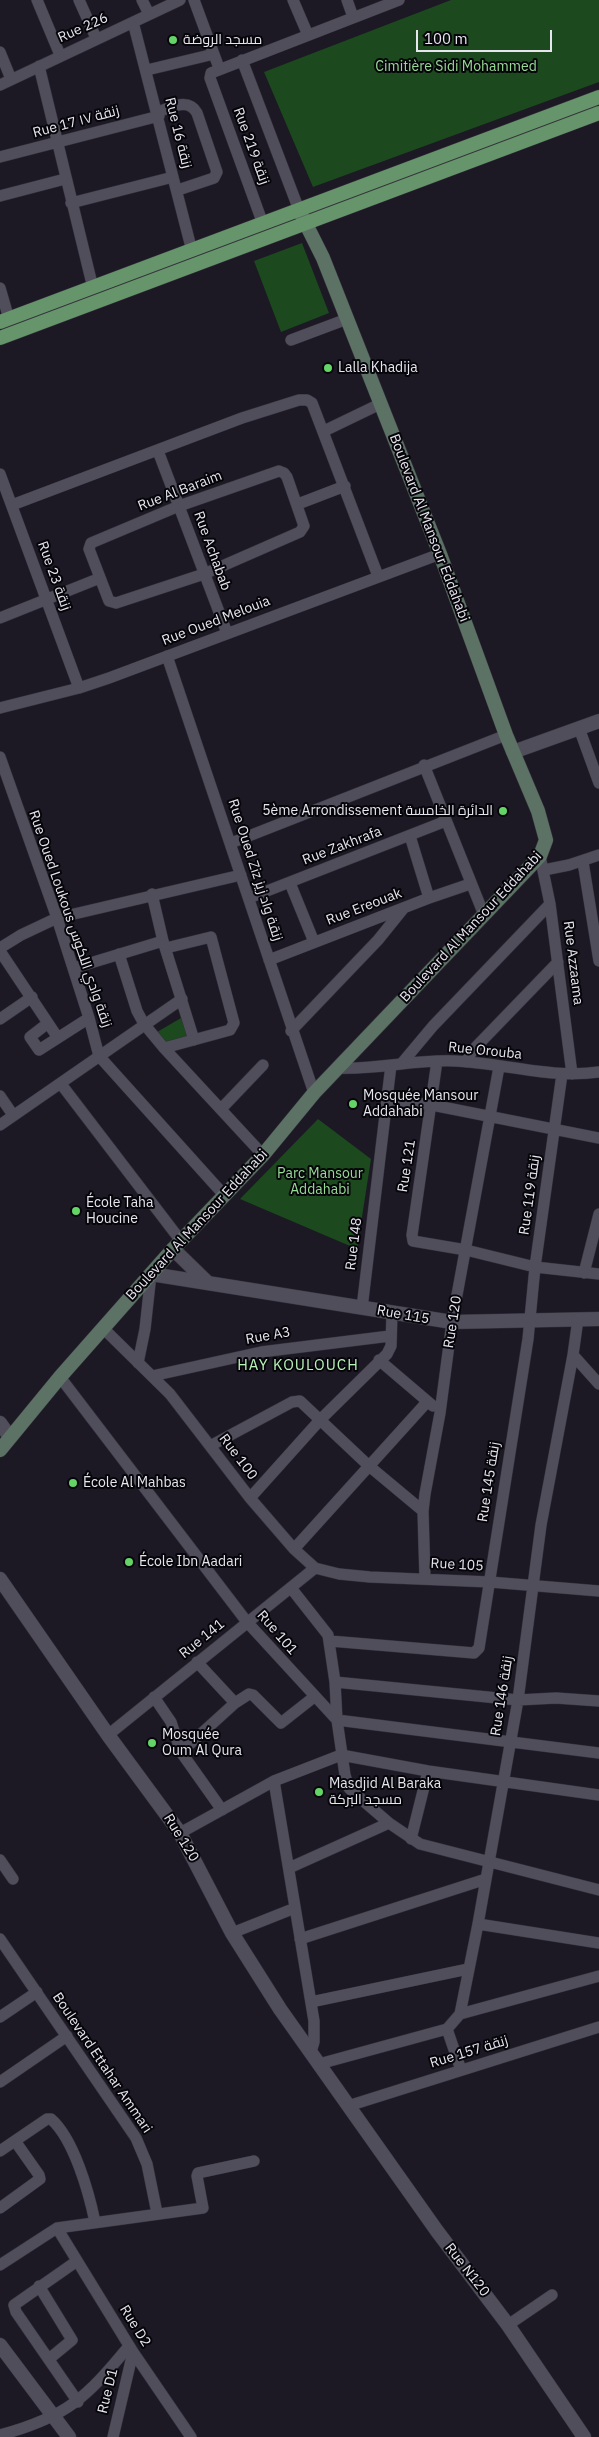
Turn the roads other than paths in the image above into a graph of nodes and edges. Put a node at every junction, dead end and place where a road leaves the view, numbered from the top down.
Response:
1 (37, 0) edge
2 (79, 0) edge
3 (142, 0) edge
4 (180, 0) edge
5 (194, 0) edge
6 (293, 0) edge
7 (347, 0) edge
8 (399, 0) edge
9 (149, 14) junction
10 (353, 17) junction
11 (133, 22) junction
12 (308, 35) junction
13 (96, 38) junction
14 (0, 52) edge
15 (214, 54) junction
16 (60, 55) junction
17 (242, 60) junction
18 (39, 66) junction
19 (219, 68) junction
20 (147, 70) junction
21 (11, 79) junction
22 (0, 85) edge
23 (599, 97) edge
24 (599, 113) edge
25 (158, 114) junction
26 (57, 143) junction
27 (0, 157) edge
28 (173, 178) junction
29 (65, 179) junction
30 (178, 190) junction
31 (0, 196) edge
32 (71, 203) junction
33 (299, 210) junction
34 (263, 224) junction
35 (306, 224) junction
36 (192, 251) junction
37 (0, 288) edge
38 (93, 288) junction
39 (347, 319) junction
40 (4, 320) edge
41 (0, 338) edge
42 (291, 340) dead end
43 (380, 404) junction
44 (324, 431) junction
45 (158, 450) junction
46 (0, 474) edge
47 (345, 486) junction
48 (298, 504) junction
49 (12, 505) junction
50 (179, 506) junction
51 (440, 554) junction
52 (204, 574) junction
53 (378, 576) junction
54 (100, 578) junction
55 (47, 599) junction
56 (0, 618) edge
57 (227, 633) junction
58 (167, 656) junction
59 (79, 688) junction
60 (0, 708) edge
61 (599, 721) edge
62 (579, 728) junction
63 (506, 735) junction
64 (512, 752) junction
65 (0, 757) edge
66 (424, 765) junction
67 (599, 783) edge
68 (446, 821) junction
69 (410, 836) junction
70 (231, 843) junction
71 (599, 855) edge
72 (583, 862) junction
73 (542, 863) junction
74 (241, 875) junction
75 (290, 882) junction
76 (470, 884) junction
77 (152, 894) junction
78 (249, 898) junction
79 (429, 898) junction
80 (550, 904) junction
81 (403, 909) junction
82 (484, 915) junction
83 (57, 918) junction
84 (314, 942) junction
85 (165, 944) junction
86 (0, 950) edge
87 (119, 954) junction
88 (599, 956) edge
89 (269, 960) junction
90 (558, 962) junction
91 (74, 968) junction
92 (32, 997) junction
93 (182, 999) junction
94 (89, 1018) junction
95 (0, 1019) edge
96 (48, 1022) junction
97 (144, 1024) junction
98 (291, 1031) junction
99 (58, 1038) junction
100 (194, 1040) junction
101 (164, 1048) junction
102 (99, 1056) junction
103 (437, 1061) junction
104 (466, 1062) junction
105 (397, 1064) junction
106 (263, 1065) dead end
107 (499, 1067) junction
108 (338, 1068) junction
109 (599, 1072) edge
110 (567, 1074) junction
111 (60, 1084) junction
112 (314, 1093) junction
113 (0, 1096) edge
114 (387, 1099) junction
115 (432, 1105) junction
116 (220, 1109) junction
117 (14, 1115) junction
118 (491, 1118) junction
119 (0, 1125) edge
120 (554, 1130) junction
121 (599, 1138) edge
122 (262, 1155) junction
123 (224, 1195) junction
124 (599, 1214) edge
125 (177, 1245) junction
126 (466, 1250) junction
127 (535, 1267) junction
128 (584, 1273) junction
129 (151, 1274) junction
130 (599, 1274) edge
131 (208, 1283) junction
132 (362, 1308) junction
133 (392, 1313) junction
134 (599, 1318) edge
135 (578, 1319) junction
136 (530, 1320) junction
137 (452, 1322) junction
138 (103, 1328) junction
139 (390, 1336) junction
140 (573, 1354) junction
141 (379, 1360) junction
142 (138, 1363) junction
143 (60, 1376) junction
144 (152, 1376) junction
145 (599, 1384) edge
146 (427, 1402) junction
147 (440, 1412) junction
148 (320, 1420) junction
149 (0, 1423) edge
150 (10, 1437) junction
151 (210, 1446) junction
152 (0, 1450) edge
153 (369, 1466) junction
154 (250, 1498) junction
155 (423, 1511) junction
156 (294, 1549) junction
157 (315, 1568) junction
158 (0, 1579) edge
159 (425, 1579) junction
160 (490, 1582) junction
161 (534, 1586) junction
162 (291, 1588) junction
163 (599, 1591) edge
164 (247, 1622) junction
165 (330, 1641) junction
166 (197, 1662) junction
167 (336, 1682) junction
168 (314, 1697) junction
169 (154, 1698) junction
170 (518, 1700) junction
171 (599, 1701) edge
172 (235, 1704) junction
173 (337, 1720) junction
174 (108, 1735) junction
175 (510, 1742) junction
176 (182, 1752) junction
177 (599, 1754) edge
178 (341, 1755) junction
179 (428, 1771) junction
180 (274, 1781) junction
181 (503, 1781) junction
182 (599, 1795) edge
183 (222, 1810) junction
184 (389, 1823) junction
185 (180, 1833) junction
186 (411, 1839) junction
187 (0, 1860) edge
188 (489, 1863) junction
189 (289, 1868) junction
190 (14, 1879) dead end
191 (486, 1879) junction
192 (599, 1890) edge
193 (295, 1908) junction
194 (478, 1924) junction
195 (232, 1933) junction
196 (0, 1939) edge
197 (300, 1940) junction
198 (599, 1943) edge
199 (468, 1969) junction
200 (599, 1976) edge
201 (36, 1992) junction
202 (311, 2002) junction
203 (460, 2014) junction
204 (0, 2017) edge
205 (599, 2027) edge
206 (447, 2029) junction
207 (67, 2036) junction
208 (315, 2058) junction
209 (461, 2070) junction
210 (0, 2082) edge
211 (348, 2106) junction
212 (15, 2141) junction
213 (0, 2151) edge
214 (254, 2161) dead end
215 (0, 2208) edge
216 (157, 2212) junction
217 (95, 2222) junction
218 (57, 2228) junction
219 (77, 2261) junction
220 (0, 2265) edge
221 (39, 2286) junction
222 (552, 2295) dead end
223 (508, 2325) junction
224 (0, 2345) edge
225 (131, 2349) junction
226 (48, 2359) junction
227 (78, 2402) junction
228 (53, 2417) junction
229 (6, 2435) edge
230 (69, 2437) edge
231 (113, 2437) edge
232 (191, 2437) edge
233 (584, 2437) edge

1 - 16 street
2 - 13 street
3 - 9 street
4 - 9 street, Rue 226
5 - 15 street
6 - 12 street
7 - 10 street
8 - 10 street
9 - 11 street, Rue 226
10 - 12 street
11 - 13 street, Rue 226
11 - 20 street, Rue 16 زنقة
12 - 17 street
13 - 16 street, Rue 226
14 - 21 street
15 - 19 street
15 - 20 street
16 - 18 street, Rue 226
17 - 19 street
17 - 33 street
18 - 21 street, Rue 226
18 - 26 street
19 - 34 street, Rue 219 زنقة
20 - 25 street, Rue 16 زنقة
21 - 22 street, Rue 226
23 - 33 main road
24 - 35 main road
25 - 26 street, Rue 17 زنقة ١٧
25 - 28 street, Rue 16 زنقة
25 - 30 street, Rue 17 زنقة ١٧
26 - 27 street, Rue 17 زنقة ١٧
26 - 29 street
28 - 30 street, Rue 16 زنقة
28 - 32 street
29 - 31 street
29 - 32 street
30 - 36 street, Rue 16 زنقة
32 - 38 street
33 - 34 main road
33 - 35 main road, Boulevard Al Mansour Eddahabi
34 - 36 main road
35 - 39 main road, Boulevard Al Mansour Eddahabi
35 - 41 main road
36 - 38 main road
37 - 40 street
38 - 40 main road
39 - 42 street
39 - 43 main road, Boulevard Al Mansour Eddahabi
43 - 44 street
43 - 51 main road, Boulevard Al Mansour Eddahabi
44 - 45 street
44 - 47 street
45 - 49 street
45 - 50 street, Rue Achabab
46 - 49 street, Rue 23 زنقة
47 - 48 street
47 - 53 street
48 - 50 street, Rue Al Baraim
48 - 52 street, Rue Al Baraim
49 - 55 street, Rue 23 زنقة
50 - 52 street, Rue Achabab
50 - 54 street, Rue Al Baraim
51 - 53 street, Rue Oued Melouia
51 - 63 main road, Boulevard Al Mansour Eddahabi
52 - 54 street, Rue Al Baraim
52 - 57 street, Rue Achabab
53 - 57 street, Rue Oued Melouia
54 - 55 street
55 - 56 street
55 - 59 street, Rue 23 زنقة
57 - 58 street, Rue Oued Melouia
58 - 59 street, Rue Oued Melouia
58 - 70 street, Rue Oued Ziz زنقة واد زيز
59 - 60 street, Rue Oued Melouia
61 - 62 street
62 - 64 street
62 - 67 street
63 - 64 main road, Boulevard Al Mansour Eddahabi
63 - 66 street
64 - 73 main road, Boulevard Al Mansour Eddahabi
65 - 83 street, Rue Oued Loukous زنقة وادي اللكوس
66 - 68 street
66 - 70 street
68 - 69 street, Rue Zakhrafa
68 - 76 street
69 - 75 street, Rue Zakhrafa
69 - 79 street
70 - 74 street, Rue Oued Ziz زنقة واد زيز
71 - 72 street
72 - 73 street
72 - 88 street
73 - 80 street, Rue Azzaama
73 - 82 main road, Boulevard Al Mansour Eddahabi
74 - 77 street
74 - 78 street, Rue Oued Ziz زنقة واد زيز
75 - 78 street, Rue Zakhrafa
75 - 84 street
76 - 79 street, Rue Ereouak
76 - 82 street
77 - 83 street
77 - 85 street
78 - 89 street, Rue Oued Ziz زنقة واد زيز
79 - 81 street, Rue Ereouak
80 - 90 street, Rue Azzaama
80 - 105 street
81 - 84 street, Rue Ereouak
81 - 98 street
82 - 108 main road, Boulevard Al Mansour Eddahabi
83 - 86 street
83 - 91 street, Rue Oued Loukous زنقة وادي اللكوس
84 - 89 street, Rue Ereouak
85 - 87 street
85 - 93 street
85 - 100 street
86 - 92 street
87 - 91 street
87 - 97 street
89 - 98 street, Rue Oued Ziz زنقة واد زيز
90 - 104 street
90 - 110 street, Rue Azzaama
91 - 94 street, Rue Oued Loukous زنقة وادي اللكوس
92 - 95 street
92 - 96 street
93 - 97 street
93 - 100 street
94 - 99 street
94 - 102 street, Rue Oued Loukous زنقة وادي اللكوس
96 - 99 street
96 - 99 street
97 - 101 street
97 - 102 street
98 - 112 street, Rue Oued Ziz زنقة واد زيز
100 - 101 street
101 - 116 street
102 - 111 street
102 - 123 street, Rue Oued Loukous زنقة وادي اللكوس
103 - 104 street, Rue Orouba
103 - 105 street, Rue Orouba
103 - 115 street, Rue 121
104 - 107 street, Rue Orouba
105 - 108 street, Rue Orouba
105 - 114 street, Rue 148
106 - 116 street
107 - 110 street, Rue Orouba
107 - 118 street, Rue 120
108 - 112 main road, Boulevard Al Mansour Eddahabi
109 - 110 street, Rue Orouba
110 - 120 street, Rue 119 زنقة
111 - 117 street
111 - 125 street
112 - 122 main road, Boulevard Al Mansour Eddahabi
113 - 117 street
114 - 115 street
114 - 132 street, Rue 148
115 - 118 street
115 - 126 street, Rue 121
116 - 122 street
117 - 119 street
118 - 120 street
118 - 126 street, Rue 120
120 - 121 street
120 - 127 street, Rue 119 زنقة
122 - 123 main road, Boulevard Al Mansour Eddahabi
123 - 125 main road, Boulevard Al Mansour Eddahabi
124 - 128 street
125 - 129 main road, Boulevard Al Mansour Eddahabi
125 - 131 street
126 - 127 street
126 - 137 street, Rue 120
127 - 128 street
127 - 136 street, Rue 119 زنقة
128 - 130 street
129 - 131 street, Rue 115
129 - 138 main road, Boulevard Al Mansour Eddahabi
129 - 142 street
131 - 132 street, Rue 115
132 - 133 street, Rue 115
133 - 137 street, Rue 115
133 - 139 street
134 - 135 street, Rue 115
135 - 136 street, Rue 115
135 - 140 street, Rue 146 زنقة
136 - 137 street, Rue 115
136 - 160 street, Rue 145 زنقة
137 - 147 street, Rue 120
138 - 142 street, Rue 100
138 - 143 main road, Boulevard Al Mansour Eddahabi
139 - 141 street
139 - 144 street, Rue A3
140 - 145 street
140 - 161 street, Rue 146 زنقة
141 - 146 street
141 - 148 street
142 - 144 street, Rue 100
143 - 150 main road, Boulevard Al Mansour Eddahabi
143 - 164 street, Rue 101
144 - 151 street, Rue 100
146 - 147 street
146 - 153 street
147 - 155 street, Rue 120
148 - 151 street
148 - 153 street
148 - 154 street
149 - 150 street
150 - 152 main road, Boulevard Al Mansour Eddahabi
151 - 154 street, Rue 100
153 - 155 street
153 - 156 street
154 - 156 street, Rue 100
155 - 159 street, Rue 120
156 - 157 street, Rue 100
157 - 159 street, Rue 105
157 - 162 street, Rue 141
158 - 174 street, Rue 120
159 - 160 street, Rue 105
160 - 161 street, Rue 105
160 - 165 street, Rue 145 زنقة
161 - 163 street, Rue 105
161 - 170 street, Rue 146 زنقة
162 - 164 street, Rue 141
162 - 165 street
164 - 166 street, Rue 141
164 - 168 street, Rue 101
165 - 167 street
166 - 169 street, Rue 141
166 - 172 street
167 - 170 street
167 - 173 street
168 - 172 street
168 - 173 street, Rue 101
169 - 174 street, Rue 141
169 - 176 street
170 - 171 street
170 - 175 street, Rue 146 زنقة
172 - 176 street
173 - 175 street
173 - 178 street
174 - 185 street, Rue 120
175 - 177 street
175 - 181 street, Rue 146 زنقة
176 - 183 street
178 - 179 street
178 - 180 street
178 - 184 street
179 - 181 street
179 - 186 street
180 - 183 street
180 - 189 street
181 - 182 street
181 - 188 street, Rue 146 زنقة
183 - 185 street
184 - 186 street
184 - 189 street
185 - 195 street, Rue 120
186 - 188 street
187 - 190 street
188 - 191 street, Rue 146 زنقة
188 - 192 street
189 - 193 street
191 - 194 street, Rue 146 زنقة
191 - 197 street
193 - 195 street
193 - 197 street
194 - 198 street
194 - 199 street, Rue 146 زنقة
195 - 208 street, Rue 120
196 - 201 street, Boulevard Ettahar Ammari
197 - 202 street
199 - 202 street
199 - 203 street, Rue 146 زنقة
200 - 203 street
201 - 204 street
201 - 207 street, Boulevard Ettahar Ammari
202 - 208 street
203 - 206 street
205 - 209 street, Rue 157 زنقة
206 - 208 street
206 - 209 street
207 - 210 street
207 - 216 street, Boulevard Ettahar Ammari
208 - 211 street, Rue 120
209 - 211 street, Rue 157 زنقة
211 - 223 street, Rue N120
212 - 213 street
212 - 215 street
212 - 217 street
214 - 216 street
216 - 217 street
217 - 218 street
218 - 219 street, Rue D2
218 - 220 street
219 - 221 street
219 - 225 street, Rue D2
221 - 226 street
221 - 226 street
222 - 223 street
223 - 233 street, Rue N120
224 - 228 street
225 - 227 street
225 - 231 street, Rue D1
225 - 232 street, Rue D2
226 - 227 street
227 - 228 street
228 - 229 street
228 - 230 street

